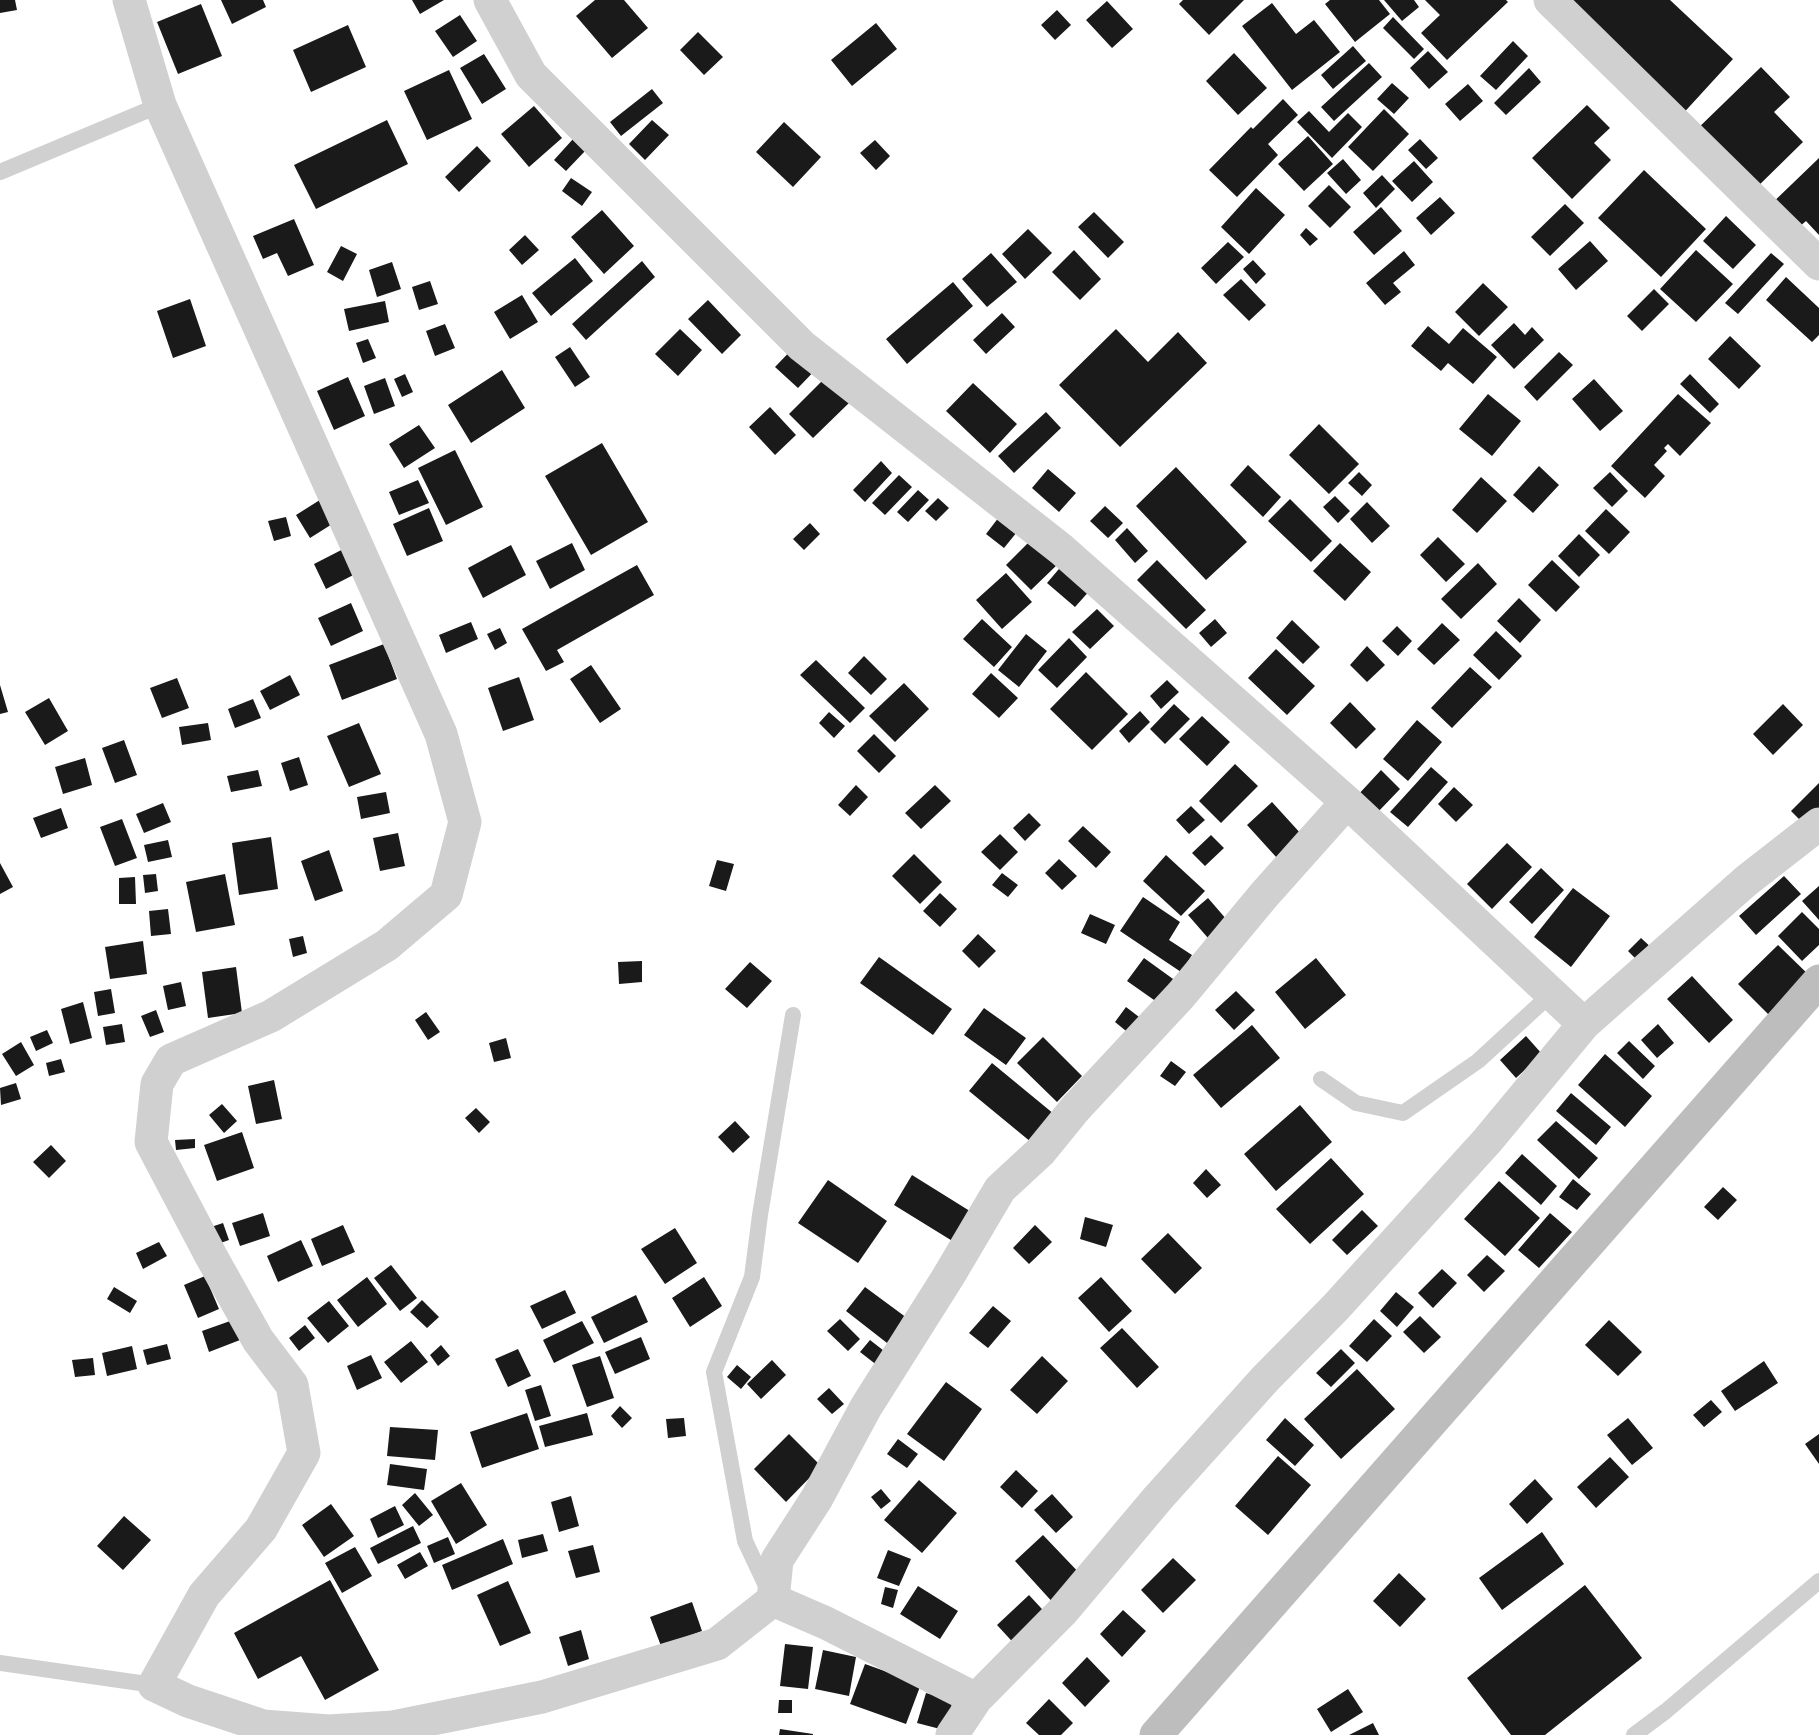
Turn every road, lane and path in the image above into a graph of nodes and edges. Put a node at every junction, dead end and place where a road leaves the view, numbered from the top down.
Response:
1 (129, 0) edge
2 (490, 0) edge
3 (1550, 0) edge
4 (160, 105) junction
5 (0, 172) edge
6 (1819, 264) edge
7 (1347, 802) junction
8 (1819, 824) edge
9 (1819, 981) edge
10 (1551, 994) junction
11 (793, 1015) dead end
12 (1584, 1024) junction
13 (1321, 1079) dead end
14 (1819, 1581) edge
15 (773, 1600) junction
16 (0, 1663) edge
17 (154, 1685) junction
18 (976, 1699) junction
19 (952, 1735) edge
20 (1156, 1735) edge
21 (1634, 1735) edge

1 - 4 street
2 - 7 street
3 - 6 street
4 - 5 lane
4 - 17 street
7 - 10 street
7 - 15 street
8 - 12 street
9 - 20 main road
10 - 12 street
10 - 13 lane
11 - 15 lane
12 - 18 street
14 - 21 lane
15 - 17 street
15 - 18 street
16 - 17 lane
18 - 19 street

